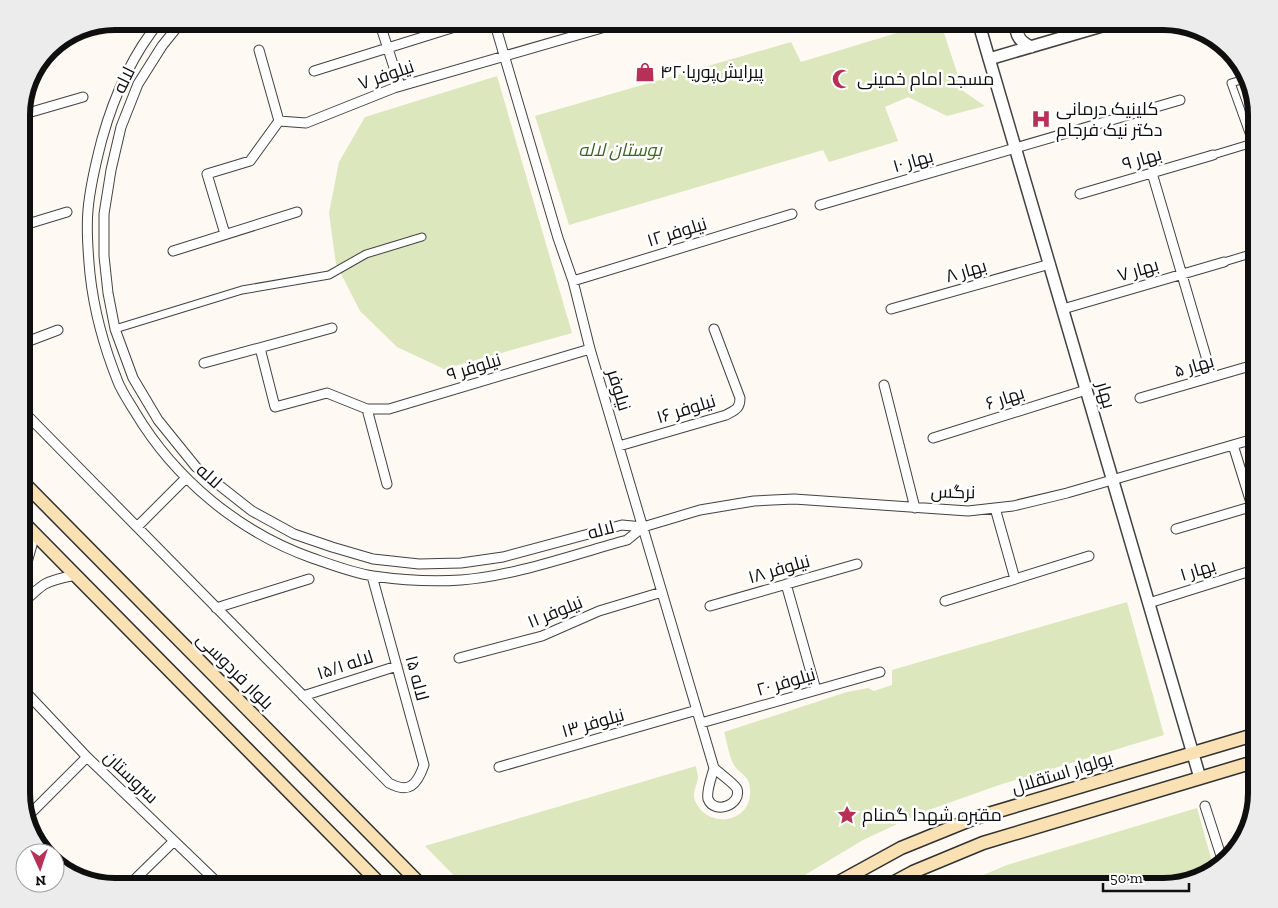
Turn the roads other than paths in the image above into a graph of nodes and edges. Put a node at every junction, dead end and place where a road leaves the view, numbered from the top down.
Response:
1 (153, 30) edge
2 (175, 30) edge
3 (382, 30) edge
4 (445, 30) edge
5 (497, 30) edge
6 (595, 30) edge
7 (982, 30) edge
8 (1016, 30) edge
9 (1087, 30) edge
10 (1031, 46) junction
11 (388, 48) junction
12 (259, 50) dead end
13 (504, 56) junction
14 (989, 59) junction
15 (314, 71) dead end
16 (1240, 80) edge
17 (400, 86) junction
18 (83, 97) dead end
19 (1180, 100) dead end
20 (30, 113) edge
21 (279, 121) junction
22 (1248, 126) edge
23 (1248, 145) edge
24 (1016, 149) junction
25 (1213, 155) joint
26 (1152, 173) junction
27 (1080, 194) dead end
28 (820, 205) dead end
29 (67, 212) dead end
30 (297, 212) dead end
31 (792, 214) dead end
32 (30, 224) edge
33 (225, 234) junction
34 (422, 237) dead end
35 (173, 251) dead end
36 (1248, 255) edge
37 (1224, 262) joint
38 (1050, 264) junction
39 (1181, 274) junction
40 (573, 281) junction
41 (891, 309) dead end
42 (1063, 309) junction
43 (332, 328) dead end
44 (116, 329) junction
45 (714, 329) dead end
46 (58, 330) dead end
47 (30, 341) edge
48 (260, 348) junction
49 (590, 349) junction
50 (204, 363) dead end
51 (1248, 367) edge
52 (1212, 377) junction
53 (884, 385) dead end
54 (1086, 390) junction
55 (1140, 398) dead end
56 (367, 409) junction
57 (30, 417) edge
58 (934, 438) dead end
59 (1248, 441) edge
60 (1233, 445) junction
61 (619, 446) junction
62 (186, 478) junction
63 (1113, 480) junction
64 (387, 484) dead end
65 (30, 488) edge
66 (1248, 488) edge
67 (1248, 507) edge
68 (916, 508) junction
69 (995, 508) junction
70 (137, 527) junction
71 (643, 527) junction
72 (30, 529) edge
73 (1176, 529) dead end
74 (35, 534) junction
75 (30, 552) edge
76 (1089, 556) dead end
77 (857, 564) dead end
78 (1248, 573) edge
79 (76, 575) junction
80 (372, 576) junction
81 (309, 579) dead end
82 (1015, 579) junction
83 (786, 584) junction
84 (662, 592) junction
85 (30, 596) edge
86 (944, 602) dead end
87 (1149, 602) junction
88 (710, 606) dead end
89 (216, 608) junction
90 (459, 658) dead end
91 (397, 666) junction
92 (880, 672) dead end
93 (816, 690) junction
94 (30, 695) edge
95 (303, 696) junction
96 (697, 710) junction
97 (701, 723) junction
98 (1248, 737) edge
99 (1193, 753) junction
100 (87, 756) junction
101 (1248, 764) edge
102 (498, 767) dead end
103 (714, 768) dead end
104 (1200, 778) junction
105 (1205, 806) dead end
106 (32, 811) edge
107 (174, 841) junction
108 (1221, 855) edge
109 (136, 878) edge
110 (213, 878) edge
111 (374, 878) edge
112 (414, 878) edge
113 (846, 878) edge
114 (901, 878) edge

1 - 62 street, لاله
2 - 44 street, لاله
3 - 11 street
4 - 11 street
5 - 13 street, نیلوفر
6 - 13 street, نیلوفر ۷
7 - 14 street, بهار
8 - 10 street
9 - 10 street
10 - 14 street
11 - 15 street
11 - 17 street
12 - 21 street
13 - 17 street, نیلوفر ۷
13 - 40 street, نیلوفر
14 - 24 street, بهار
16 - 22 street
17 - 21 street, نیلوفر ۷
18 - 20 street
19 - 24 street, بهار ۱۰
21 - 33 street
23 - 25 street
24 - 28 street, بهار ۱۰
24 - 38 street, بهار
25 - 26 street, بهار ۹
26 - 27 street, بهار ۹
26 - 39 street
29 - 32 street
30 - 33 street
31 - 40 street, نیلوفر ۱۲
33 - 35 street
34 - 44 street
36 - 37 street
37 - 39 street, بهار ۷
38 - 41 street, بهار ۸
38 - 42 street, بهار
39 - 42 street, بهار ۷
39 - 52 street
40 - 49 street, نیلوفر
42 - 54 street, بهار
43 - 48 street
44 - 71 street, لاله
45 - 61 street, نیلوفر ۱۶
46 - 47 street
48 - 50 street
48 - 56 street
49 - 56 street, نیلوفر ۹
49 - 61 street, نیلوفر
51 - 52 street, بهار ۵
52 - 55 street, بهار ۵
53 - 68 street
54 - 58 street, بهار ۶
54 - 63 street, بهار
56 - 64 street
57 - 70 street
59 - 60 street, نرگس
60 - 63 street, نرگس
60 - 66 street
61 - 71 street, نیلوفر
62 - 70 street
62 - 80 street, لاله
63 - 69 street, نرگس
63 - 87 street, بهار
65 - 112 main road, بلوار فردوسی
67 - 73 street
68 - 69 street, نرگس
68 - 71 street, نرگس
69 - 82 street
70 - 89 street
71 - 80 street, لاله
71 - 84 street, نیلوفر
72 - 74 main road
74 - 75 street
74 - 79 main road
76 - 82 street
77 - 83 street, نیلوفر ۱۸
78 - 87 street, بهار ۱
79 - 85 street
79 - 111 main road
80 - 91 street, لاله ۱۵
81 - 89 street
82 - 86 street
83 - 88 street, نیلوفر ۱۸
83 - 93 street
84 - 90 street, نیلوفر ۱۱
84 - 96 street, نیلوفر
87 - 99 street, بهار
89 - 95 street
91 - 95 street, لاله ۱۵/۱
91 - 95 street, لاله ۱۵
92 - 93 street, نیلوفر ۲۰
93 - 97 street, نیلوفر ۲۰
94 - 100 street, سروستان
96 - 97 street, نیلوفر
96 - 102 street, نیلوفر ۱۳
97 - 103 street, نیلوفر
98 - 99 main road, بولوار استقلال
99 - 104 street, بهار
99 - 113 main road, بولوار استقلال
100 - 106 street
100 - 107 street, سروستان
101 - 104 main road
104 - 114 main road
105 - 108 street
107 - 109 street
107 - 110 street, سروستان

